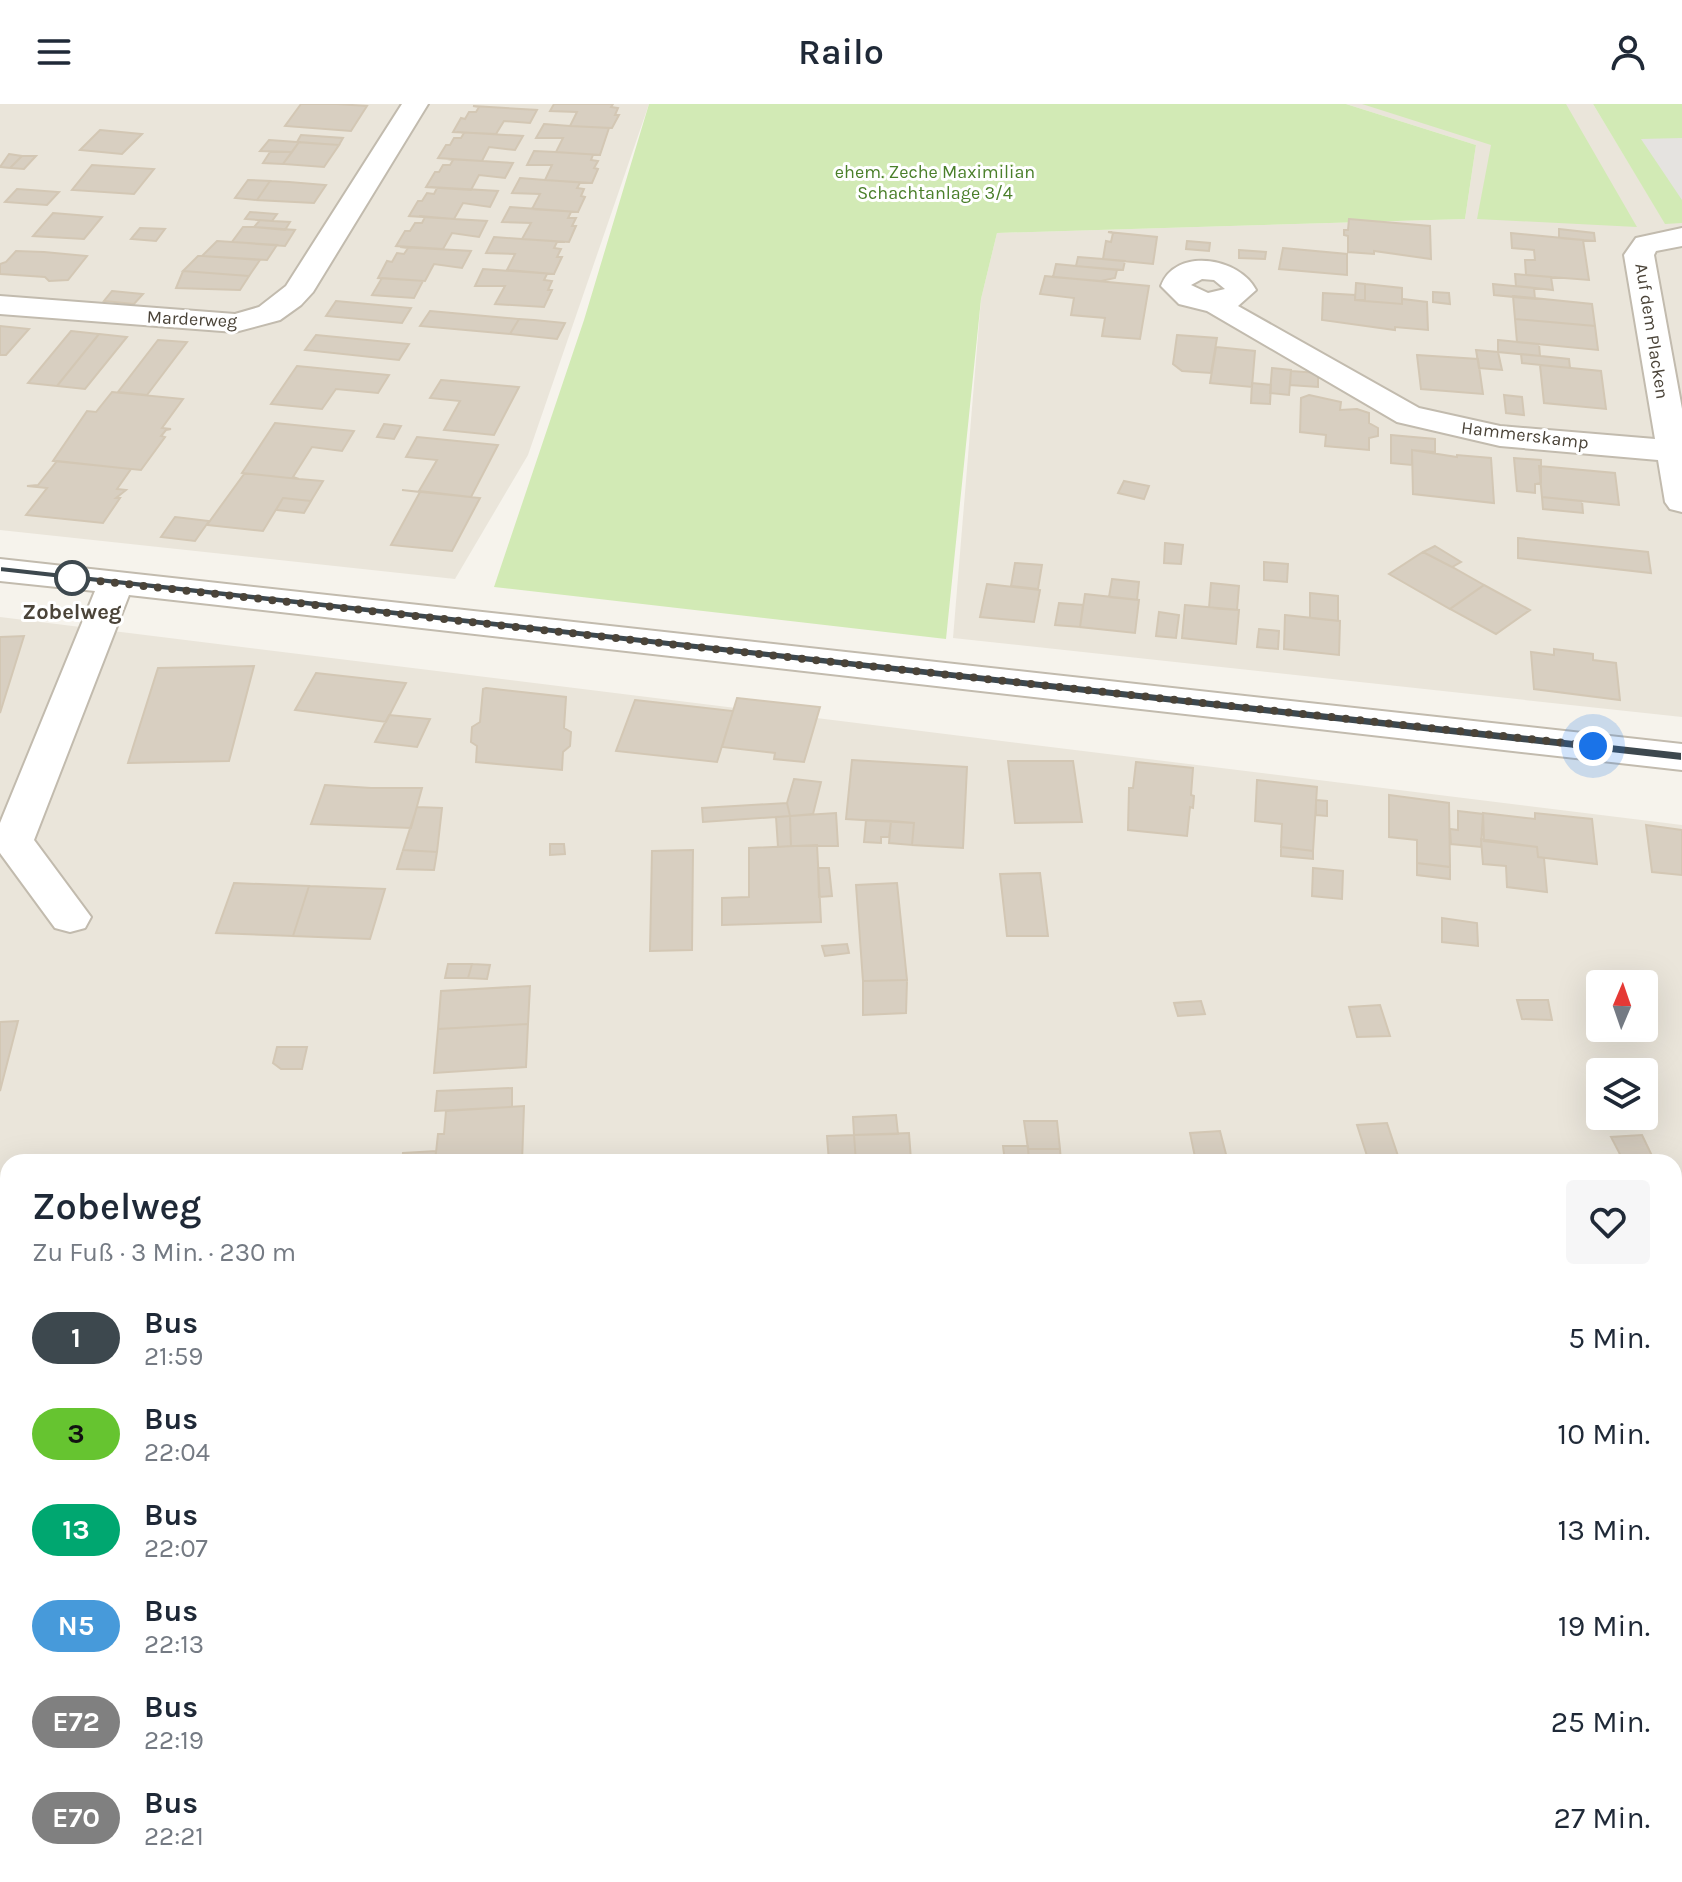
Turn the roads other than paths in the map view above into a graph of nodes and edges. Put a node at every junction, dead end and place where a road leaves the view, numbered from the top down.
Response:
1 (415, 104) edge
2 (1682, 237) edge
3 (1220, 302) dead end
4 (0, 305) edge
5 (1673, 451) junction
6 (1682, 502) edge
7 (0, 570) edge
8 (116, 583) junction
9 (1682, 757) edge
10 (70, 917) dead end

1 - 4 street, Marderweg
2 - 5 street, Auf dem Placken
3 - 5 street, Hammerskamp
5 - 6 street, Auf dem Placken
7 - 8 street
8 - 9 street
8 - 10 street

